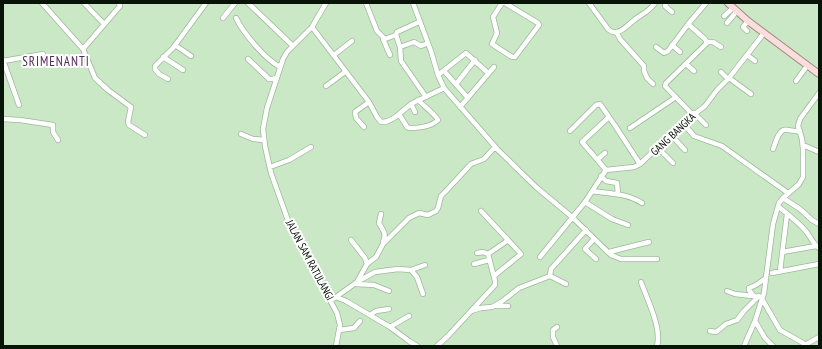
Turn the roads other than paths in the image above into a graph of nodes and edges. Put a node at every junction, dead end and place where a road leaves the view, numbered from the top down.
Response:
1 (42, 3) edge
2 (84, 3) edge
3 (119, 3) edge
4 (206, 3) edge
5 (235, 3) edge
6 (248, 3) edge
7 (326, 3) edge
8 (366, 3) edge
9 (413, 3) edge
10 (504, 3) edge
11 (589, 3) edge
12 (654, 3) edge
13 (666, 3) edge
14 (706, 3) edge
15 (732, 7) edge
16 (672, 12) dead end
17 (724, 16) dead end
18 (223, 18) dead end
19 (236, 18) dead end
20 (748, 21) junction
21 (420, 22) junction
22 (727, 23) dead end
23 (104, 24) junction
24 (688, 24) junction
25 (312, 27) junction
26 (747, 31) dead end
27 (617, 32) junction
28 (764, 33) junction
29 (396, 35) junction
30 (383, 39) junction
31 (352, 41) dead end
32 (707, 42) junction
33 (428, 43) junction
34 (175, 45) junction
35 (672, 45) junction
36 (293, 46) junction
37 (400, 47) junction
38 (656, 47) dead end
39 (720, 47) dead end
40 (83, 49) junction
41 (680, 52) dead end
42 (43, 54) dead end
43 (334, 55) junction
44 (390, 55) dead end
45 (747, 55) junction
46 (191, 56) dead end
47 (163, 57) junction
48 (248, 59) dead end
49 (474, 60) junction
50 (3, 61) edge
51 (755, 61) dead end
52 (686, 64) junction
53 (807, 66) junction
54 (280, 67) junction
55 (494, 67) dead end
56 (183, 70) dead end
57 (444, 71) junction
58 (694, 71) dead end
59 (345, 72) junction
60 (721, 72) dead end
61 (818, 72) edge
62 (488, 73) junction
63 (438, 75) junction
64 (276, 78) junction
65 (729, 78) junction
66 (168, 79) dead end
67 (796, 81) dead end
68 (456, 84) junction
69 (653, 84) dead end
70 (326, 86) dead end
71 (444, 88) junction
72 (819, 92) edge
73 (751, 94) dead end
74 (426, 97) junction
75 (676, 97) junction
76 (468, 98) junction
77 (418, 100) junction
78 (369, 102) junction
79 (411, 104) junction
80 (19, 105) dead end
81 (460, 108) junction
82 (415, 112) dead end
83 (399, 114) junction
84 (694, 114) junction
85 (608, 116) junction
86 (3, 119) edge
87 (683, 123) junction
88 (706, 125) dead end
89 (364, 127) dead end
90 (630, 128) dead end
91 (570, 131) dead end
92 (800, 131) junction
93 (241, 134) dead end
94 (145, 135) dead end
95 (671, 135) junction
96 (58, 140) dead end
97 (264, 140) junction
98 (803, 145) junction
99 (495, 146) junction
100 (311, 147) dead end
101 (658, 148) junction
102 (773, 149) dead end
103 (685, 150) dead end
104 (819, 152) edge
105 (605, 153) dead end
106 (598, 159) junction
107 (640, 164) junction
108 (673, 164) dead end
109 (270, 167) junction
110 (606, 170) junction
111 (601, 176) junction
112 (592, 191) junction
113 (788, 193) junction
114 (618, 194) junction
115 (783, 198) junction
116 (585, 202) junction
117 (642, 203) dead end
118 (778, 206) junction
119 (481, 211) dead end
120 (381, 214) dead end
121 (787, 214) junction
122 (572, 217) junction
123 (819, 224) edge
124 (628, 225) dead end
125 (586, 230) junction
126 (594, 239) junction
127 (351, 240) dead end
128 (507, 241) junction
129 (648, 242) dead end
130 (382, 244) junction
131 (817, 247) edge
132 (609, 252) junction
133 (782, 252) junction
134 (477, 253) dead end
135 (488, 254) junction
136 (540, 257) dead end
137 (596, 259) dead end
138 (657, 259) dead end
139 (489, 260) junction
140 (367, 264) junction
141 (474, 264) dead end
142 (819, 264) edge
143 (425, 265) dead end
144 (411, 270) junction
145 (780, 271) junction
146 (772, 273) dead end
147 (494, 276) junction
148 (550, 276) junction
149 (766, 278) junction
150 (641, 282) dead end
151 (356, 283) junction
152 (566, 284) dead end
153 (389, 291) dead end
154 (727, 291) dead end
155 (423, 294) dead end
156 (753, 295) junction
157 (336, 297) junction
158 (761, 298) junction
159 (331, 300) junction
160 (492, 306) junction
161 (508, 306) dead end
162 (389, 309) dead end
163 (471, 311) junction
164 (370, 315) junction
165 (409, 316) dead end
166 (360, 321) dead end
167 (755, 322) junction
168 (390, 327) junction
169 (557, 327) dead end
170 (339, 330) junction
171 (710, 331) dead end
172 (819, 337) edge
173 (410, 344) edge
174 (336, 346) edge
175 (417, 346) edge
176 (437, 346) edge
177 (557, 346) edge
178 (657, 346) edge
179 (744, 346) edge
180 (773, 346) edge
181 (805, 346) edge

1 - 40 street
2 - 23 street
3 - 23 street
4 - 34 street
5 - 18 street
6 - 36 street
7 - 25 street, JALAN SAM RATULANGI
8 - 30 street
9 - 21 street
10 - 10 street
11 - 27 street
12 - 27 street
13 - 16 street
14 - 24 street
15 - 17 street
15 - 20 main road
15 - 22 street
19 - 54 street
20 - 26 street
20 - 28 main road
21 - 29 street
21 - 33 street
23 - 40 street
24 - 32 street
24 - 35 street
25 - 36 street, JALAN SAM RATULANGI
25 - 43 street
27 - 69 street
28 - 45 street, GANG BANGKA
28 - 53 main road
29 - 30 street
29 - 37 street
30 - 44 street
31 - 43 street
32 - 39 street
32 - 52 street
33 - 37 street
33 - 63 street
34 - 46 street
34 - 47 street
35 - 38 street
35 - 41 street
36 - 54 street, JALAN SAM RATULANGI
37 - 74 street
40 - 94 street
42 - 50 street
43 - 59 street
45 - 51 street
45 - 65 street, GANG BANGKA
47 - 56 street
47 - 66 street
48 - 64 street
49 - 57 street
49 - 62 street
49 - 68 street
50 - 80 street
52 - 58 street
52 - 75 street
53 - 61 main road
53 - 67 street
54 - 64 street, JALAN SAM RATULANGI
55 - 62 street
57 - 63 street
57 - 68 street
59 - 70 street
59 - 78 street
60 - 65 street
62 - 76 street
63 - 71 street
64 - 97 street, JALAN SAM RATULANGI
65 - 73 street
65 - 84 street, GANG BANGKA
68 - 76 street
71 - 74 street
71 - 81 street
72 - 92 street
74 - 77 street
75 - 84 street
75 - 90 street
76 - 81 street
77 - 79 street
77 - 83 street
78 - 83 street
78 - 89 street
79 - 82 street
79 - 83 street
81 - 99 street
84 - 87 street, GANG BANGKA
84 - 88 street
85 - 91 street
85 - 106 street
85 - 107 street
86 - 96 street
87 - 95 street, GANG BANGKA
87 - 113 street
92 - 98 street
92 - 102 street
93 - 97 street
95 - 101 street, GANG BANGKA
95 - 103 street
97 - 109 street, JALAN SAM RATULANGI
98 - 104 street
98 - 113 street
99 - 122 street
99 - 130 street
100 - 109 street
101 - 107 street, GANG BANGKA
101 - 108 street
105 - 106 street
106 - 110 street
107 - 110 street, GANG BANGKA
109 - 159 street, JALAN SAM RATULANGI
110 - 111 street
111 - 112 street
111 - 114 street
112 - 114 street
112 - 116 street
113 - 115 street
114 - 117 street
115 - 118 street
115 - 123 street
116 - 122 street
116 - 124 street
118 - 121 street
118 - 149 street
119 - 128 street
120 - 130 street
121 - 131 street
121 - 133 street
122 - 125 street
122 - 136 street
125 - 126 street
125 - 148 street
126 - 132 street
126 - 137 street
127 - 140 street
128 - 135 street
128 - 147 street
129 - 132 street
130 - 140 street
131 - 133 street
132 - 138 street
133 - 145 street
134 - 135 street
135 - 139 street
139 - 141 street
139 - 147 street
140 - 151 street
142 - 145 street
143 - 144 street
144 - 151 street
144 - 155 street
145 - 146 street
147 - 163 street
148 - 152 street
148 - 160 street
149 - 156 street
149 - 158 street
150 - 178 street
151 - 153 street
151 - 157 street
154 - 156 street
156 - 158 street
157 - 159 street
157 - 164 street
158 - 167 street
158 - 171 street
158 - 181 street
159 - 170 street, JALAN SAM RATULANGI
160 - 161 street
160 - 163 street
162 - 164 street
163 - 176 street
164 - 168 street
165 - 168 street
166 - 170 street
167 - 179 street
167 - 180 street
168 - 173 street
169 - 177 street
170 - 174 street, JALAN SAM RATULANGI
172 - 181 street
173 - 175 street

